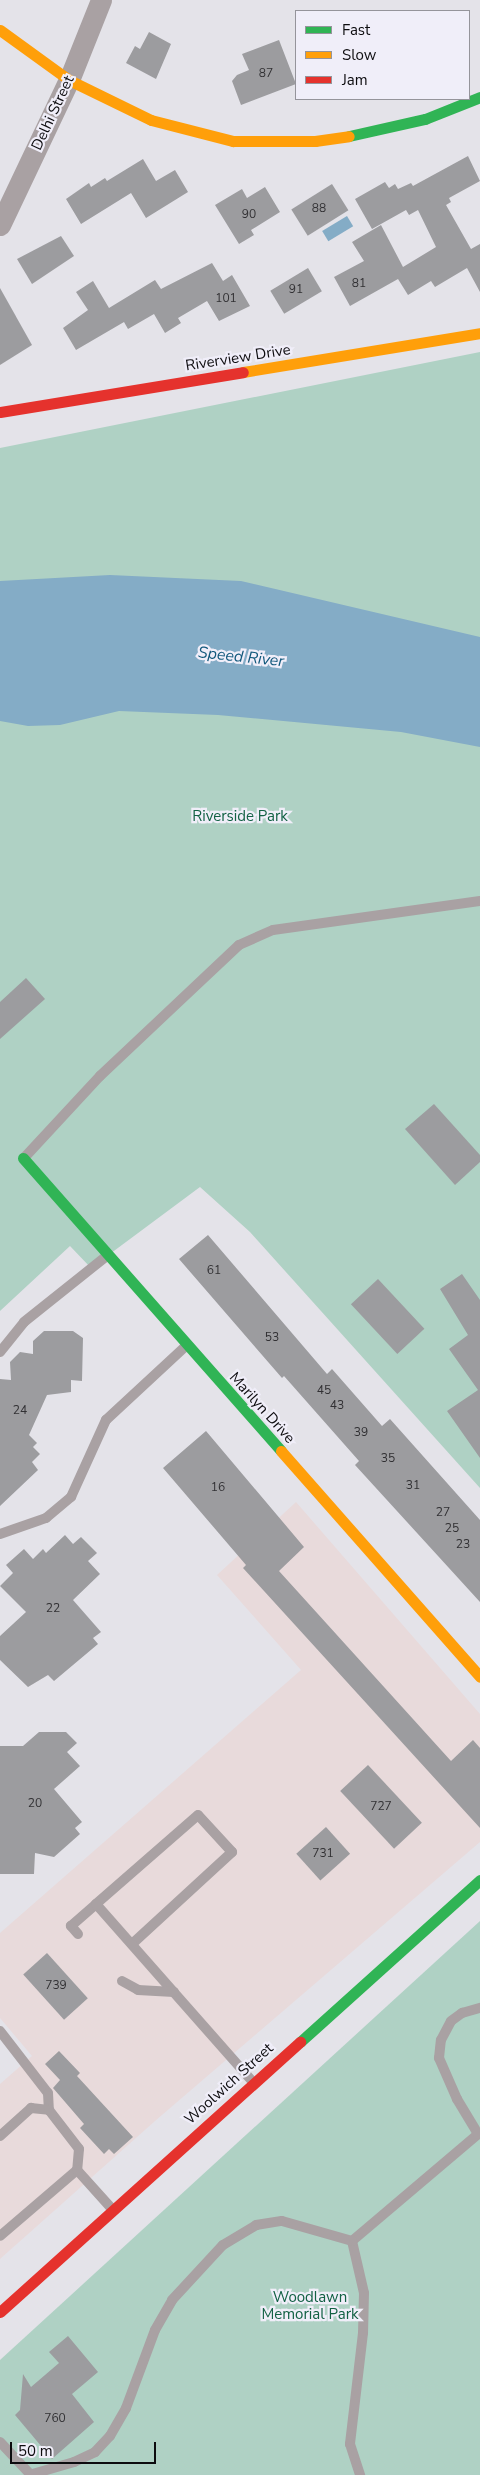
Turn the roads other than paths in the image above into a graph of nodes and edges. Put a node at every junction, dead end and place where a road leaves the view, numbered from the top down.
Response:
1 (101, 0) edge
2 (0, 30) edge
3 (69, 80) junction
4 (480, 97) edge
5 (0, 225) edge
6 (480, 333) edge
7 (0, 412) edge
8 (480, 901) edge
9 (23, 1158) joint
10 (108, 1255) junction
11 (186, 1345) junction
12 (0, 1352) edge
13 (12, 1528) junction
14 (0, 1534) edge
15 (0, 1538) edge
16 (480, 1677) edge
17 (480, 1880) edge
18 (96, 1904) junction
19 (78, 1934) dead end
20 (132, 1944) junction
21 (122, 1982) dead end
22 (174, 1992) junction
23 (480, 2008) edge
24 (0, 2031) edge
25 (253, 2082) junction
26 (49, 2110) junction
27 (479, 2134) edge
28 (0, 2136) edge
29 (77, 2170) junction
30 (113, 2210) junction
31 (0, 2236) edge
32 (352, 2241) junction
33 (0, 2312) edge
34 (0, 2442) edge
35 (30, 2474) edge
36 (360, 2475) edge

1 - 3 street, Delhi Street
2 - 3 street
3 - 4 street
3 - 5 street, Delhi Street
6 - 7 street, Riverview Drive
8 - 9 lane
9 - 10 street, Marilyn Drive
10 - 11 street, Marilyn Drive
10 - 12 lane
11 - 13 lane
11 - 16 street, Marilyn Drive
13 - 14 lane
13 - 15 lane
17 - 25 street, Woolwich Street
18 - 19 lane
18 - 20 lane
18 - 20 lane
20 - 22 lane
21 - 22 lane
22 - 25 lane
23 - 27 lane
24 - 26 lane
25 - 30 street, Woolwich Street
26 - 28 lane
26 - 29 lane
27 - 32 lane
29 - 30 lane
29 - 31 lane
30 - 33 street, Woolwich Street
32 - 35 lane
32 - 36 lane
34 - 35 lane

